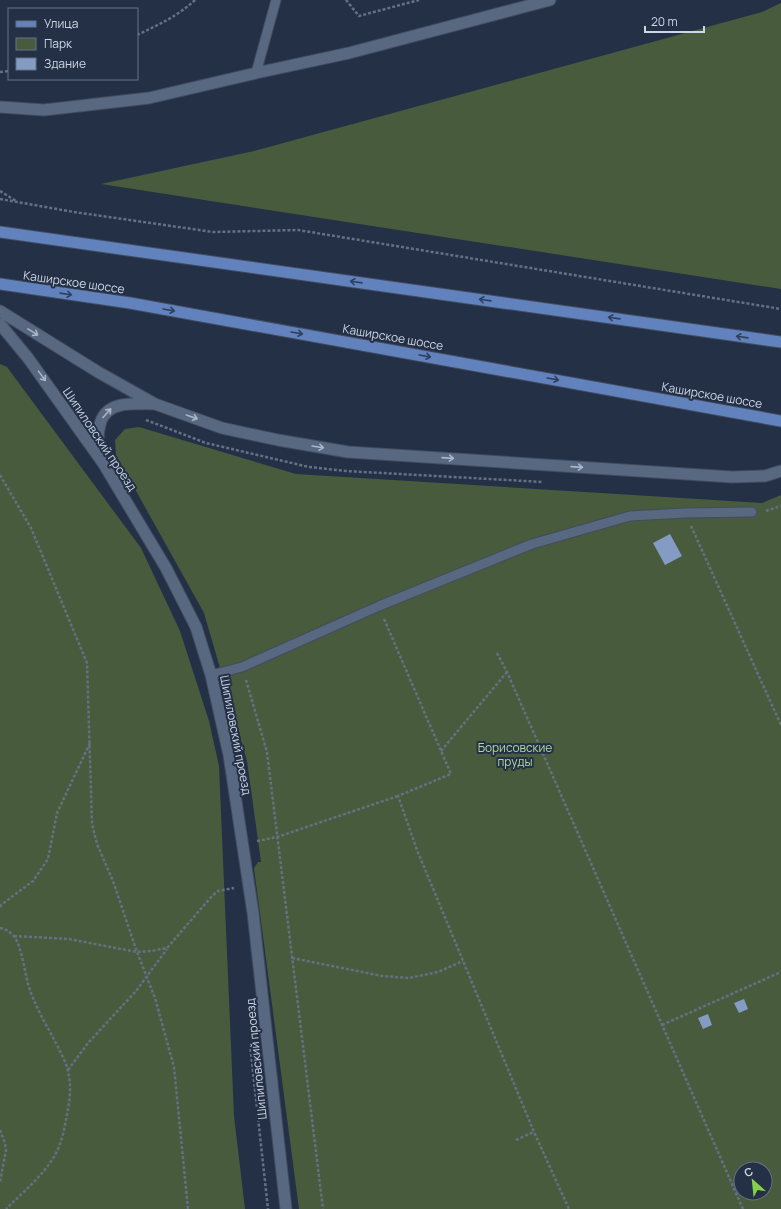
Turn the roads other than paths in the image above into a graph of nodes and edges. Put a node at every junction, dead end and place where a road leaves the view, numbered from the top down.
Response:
1 (276, 0) edge
2 (550, 0) edge
3 (256, 73) junction
4 (0, 107) edge
5 (0, 232) edge
6 (0, 284) edge
7 (0, 312) edge
8 (0, 324) edge
9 (781, 342) edge
10 (155, 404) junction
11 (781, 420) edge
12 (103, 463) junction
13 (781, 471) edge
14 (752, 512) dead end
15 (211, 675) junction
16 (286, 1209) edge

1 - 3 lane
2 - 3 main road
3 - 4 main road
9 -> 5 main road
6 -> 11 main road, Каширское шоссе
7 -> 10 main road
8 -> 12 main road, Шипиловский проезд
12 -> 10 main road
10 -> 13 main road
12 - 15 main road, Шипиловский проезд
14 - 15 lane
15 - 16 main road, Шипиловский проезд

